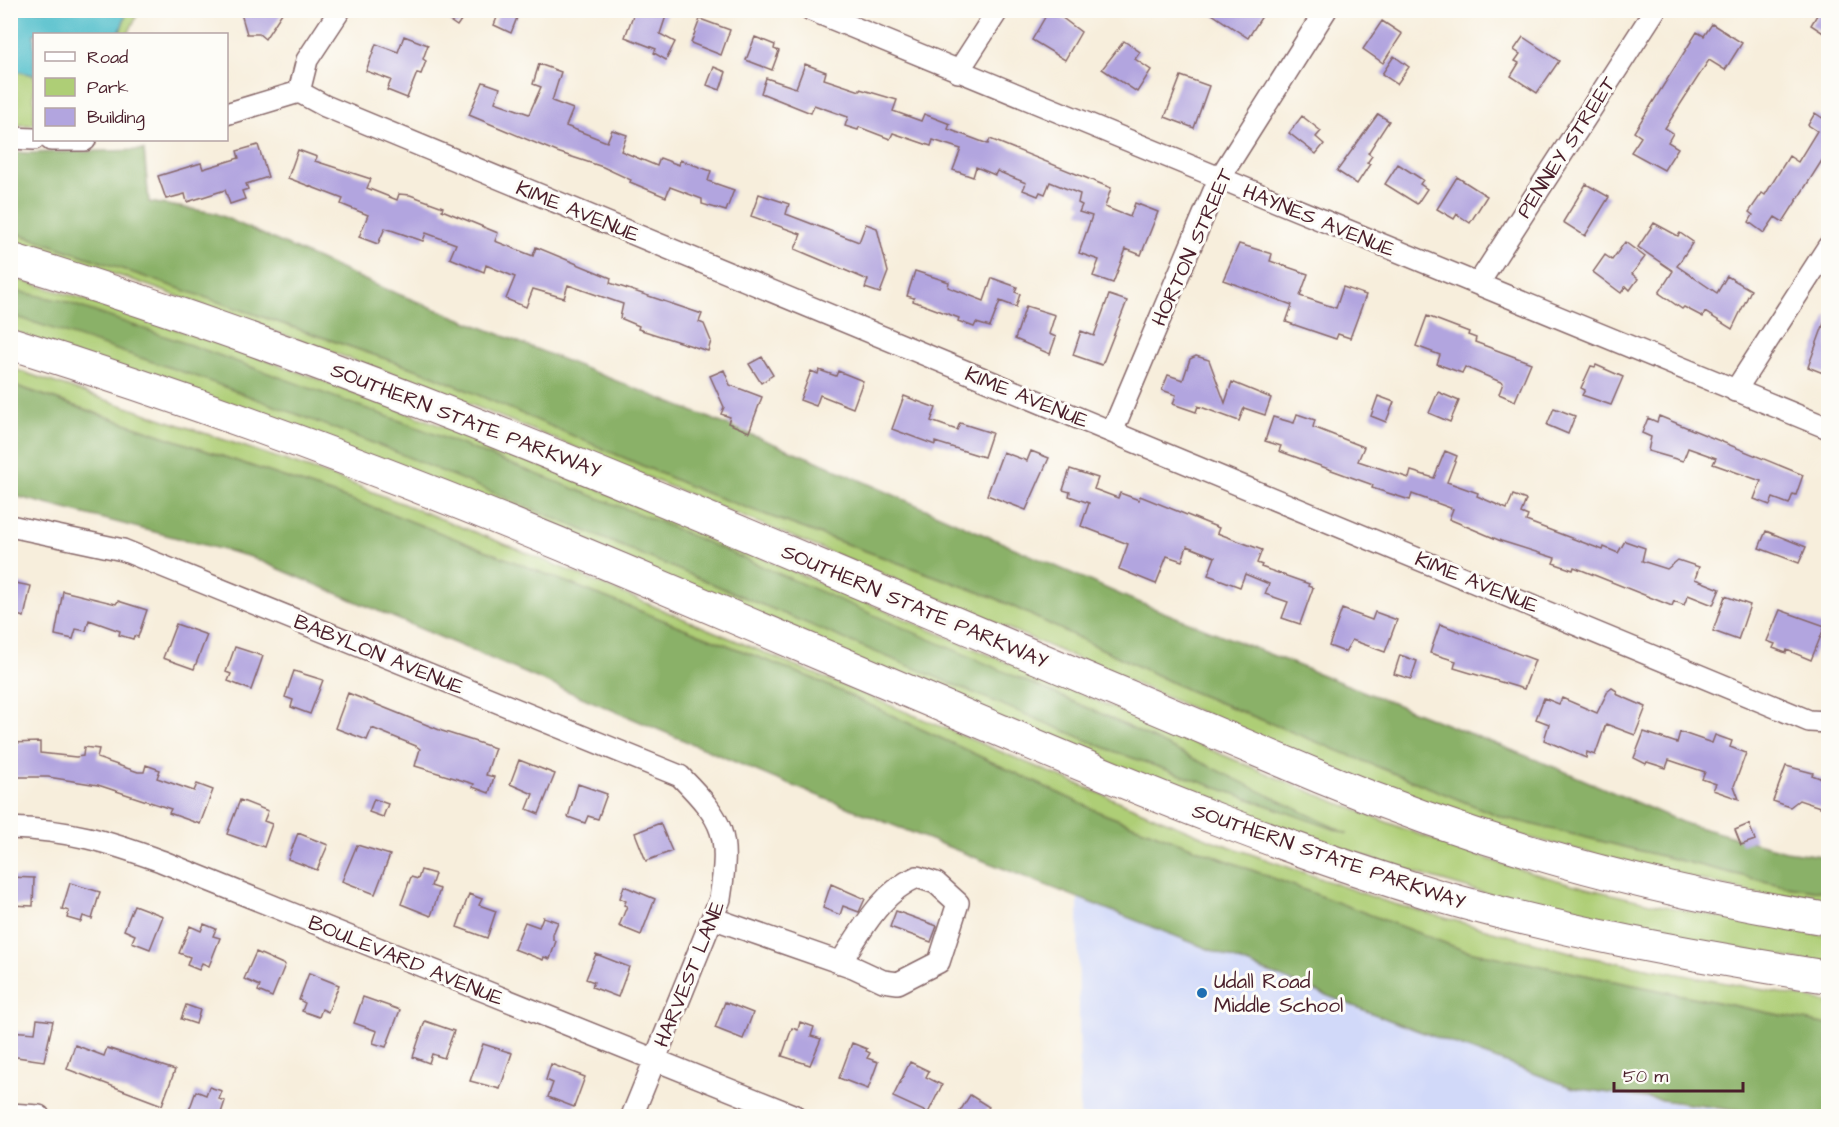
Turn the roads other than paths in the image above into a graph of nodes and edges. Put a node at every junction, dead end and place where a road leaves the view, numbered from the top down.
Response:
1 (340, 10) edge
2 (810, 10) edge
3 (998, 10) edge
4 (1326, 10) edge
5 (1655, 10) edge
6 (958, 72) junction
7 (299, 92) junction
8 (228, 113) edge
9 (10, 138) edge
10 (33, 139) edge
11 (1219, 179) junction
12 (1828, 247) edge
13 (10, 259) edge
14 (1478, 284) junction
15 (10, 343) edge
16 (1735, 391) junction
17 (1828, 428) edge
18 (1112, 432) junction
19 (10, 526) edge
20 (1828, 723) edge
21 (722, 827) joint
22 (10, 828) edge
23 (712, 918) junction
24 (1828, 919) edge
25 (840, 963) junction
26 (1828, 977) edge
27 (655, 1060) junction
28 (10, 1114) edge
29 (39, 1116) edge
30 (632, 1116) edge
31 (795, 1116) edge

1 - 7 street
2 - 6 street, HAYNES AVENUE
3 - 6 street
4 - 11 street, HORTON STREET
5 - 14 street, PENNEY STREET
6 - 11 street, HAYNES AVENUE
7 - 8 street
7 - 18 street, KIME AVENUE
9 - 10 street
11 - 14 street, HAYNES AVENUE
11 - 18 street, HORTON STREET
12 - 16 street
13 - 24 highway, SOUTHERN STATE PARKWAY
14 - 16 street, HAYNES AVENUE
15 - 26 highway, SOUTHERN STATE PARKWAY
16 - 17 street, HAYNES AVENUE
18 - 20 street, KIME AVENUE
19 - 21 street, BABYLON AVENUE
21 - 23 street, HARVEST LANE
22 - 27 street, BOULEVARD AVENUE
23 - 25 street
23 - 27 street, HARVEST LANE
25 - 25 street
27 - 30 street, HARVEST LANE
27 - 31 street, BOULEVARD AVENUE
28 - 29 street

